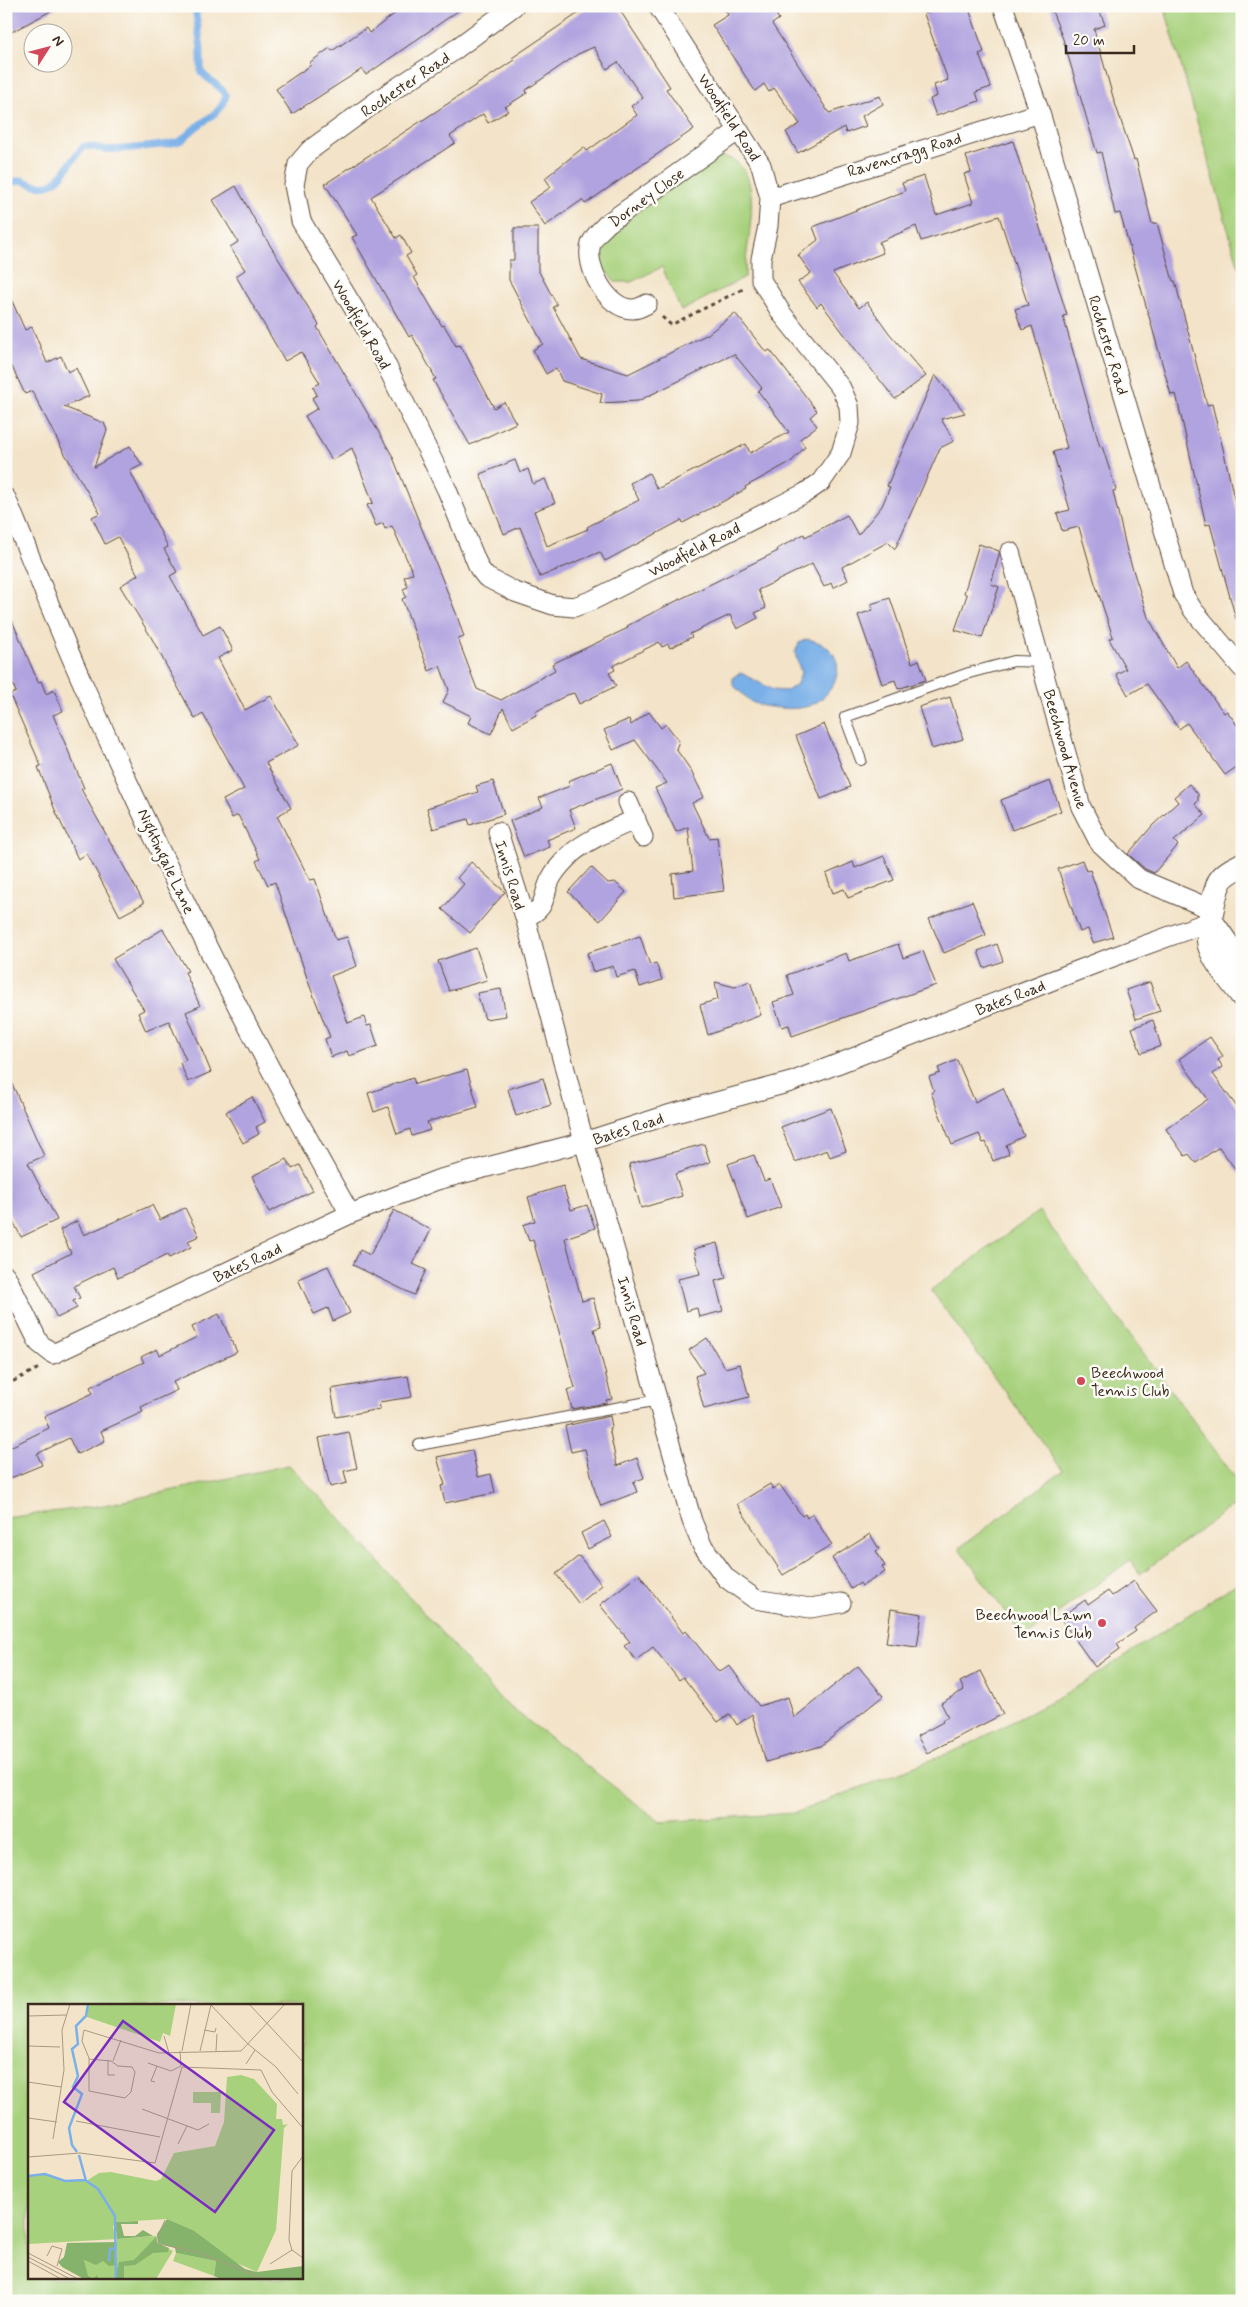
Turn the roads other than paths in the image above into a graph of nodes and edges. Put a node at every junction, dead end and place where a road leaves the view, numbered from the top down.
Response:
1 (514, 6) edge
2 (658, 6) edge
3 (1003, 6) edge
4 (1040, 112) junction
5 (739, 130) junction
6 (298, 164) joint
7 (770, 198) junction
8 (647, 304) road end
9 (6, 498) edge
10 (1010, 552) dead end
11 (1041, 662) junction
12 (1242, 668) edge
13 (861, 760) dead end
14 (628, 802) dead end
15 (636, 819) junction
16 (498, 832) dead end
17 (643, 837) dead end
18 (1242, 865) edge
19 (1212, 915) junction
20 (524, 918) junction
21 (1242, 966) edge
22 (1242, 995) edge
23 (584, 1142) junction
24 (350, 1214) junction
25 (6, 1276) edge
26 (658, 1400) junction
27 (419, 1444) dead end
28 (841, 1603) dead end

1 - 6 street, Rochester Road
2 - 5 street, Woodfield Road
3 - 4 street, Rochester Road
4 - 7 street, Ravencragg Road
4 - 12 street, Rochester Road
5 - 7 street, Woodfield Road
5 - 8 street, Dorney Close
6 - 7 street, Woodfield Road
9 - 24 street, Nightingale Lane
10 - 11 street, Beechwood Avenue
11 - 13 lane
11 - 19 street, Beechwood Avenue
14 - 15 street
15 - 17 street
15 - 20 street, Innis Road
16 - 20 street, Innis Road
18 - 19 street
19 - 21 street
19 - 22 street
19 - 23 street, Bates Road
20 - 23 street, Innis Road
23 - 24 street, Bates Road
23 - 26 street, Innis Road
24 - 25 street, Bates Road
26 - 27 lane
26 - 28 street, Innis Road

